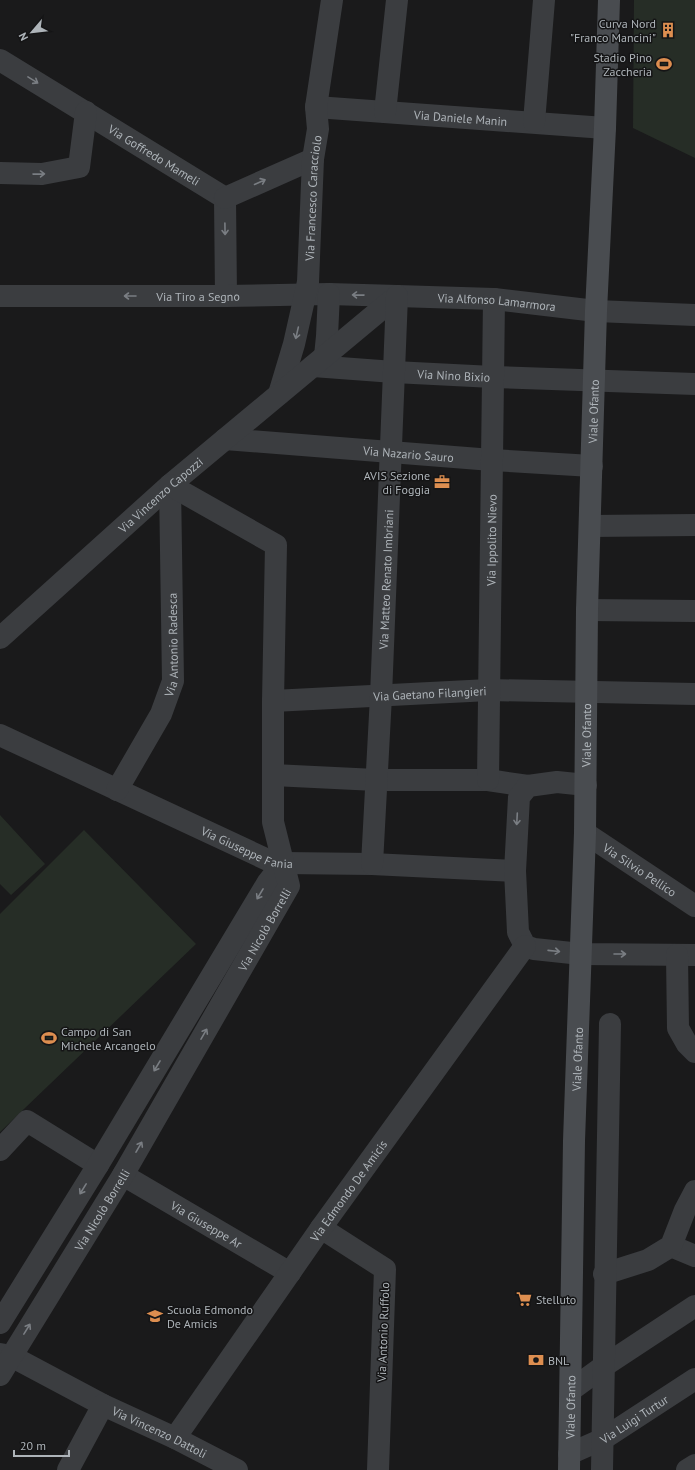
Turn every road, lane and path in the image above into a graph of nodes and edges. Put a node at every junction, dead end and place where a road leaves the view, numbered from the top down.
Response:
1 (332, 0) edge
2 (397, 0) edge
3 (544, 0) edge
4 (609, 0) edge
5 (0, 60) edge
6 (316, 107) junction
7 (86, 112) junction
8 (385, 112) junction
9 (534, 122) junction
10 (605, 128) junction
11 (313, 159) junction
12 (0, 173) edge
13 (224, 198) junction
14 (329, 294) junction
15 (306, 295) junction
16 (0, 296) edge
17 (226, 296) junction
18 (397, 296) junction
19 (494, 300) junction
20 (596, 311) junction
21 (695, 316) edge
22 (318, 361) junction
23 (394, 372) junction
24 (493, 377) junction
25 (595, 381) junction
26 (695, 384) edge
27 (279, 394) junction
28 (225, 439) junction
29 (391, 452) junction
30 (492, 460) junction
31 (592, 466) junction
32 (170, 485) junction
33 (695, 525) edge
34 (590, 526) junction
35 (587, 610) junction
36 (695, 611) edge
37 (0, 638) edge
38 (489, 690) junction
39 (586, 692) junction
40 (695, 694) edge
41 (381, 696) junction
42 (273, 701) junction
43 (0, 735) edge
44 (273, 775) junction
45 (376, 780) junction
46 (488, 780) junction
47 (586, 785) junction
48 (528, 786) junction
49 (117, 790) junction
50 (585, 833) junction
51 (284, 863) junction
52 (372, 864) junction
53 (515, 871) junction
54 (695, 906) edge
55 (525, 946) junction
56 (689, 953) edge
57 (581, 954) junction
58 (610, 1024) dead end
59 (695, 1052) edge
60 (0, 1150) edge
61 (98, 1165) junction
62 (123, 1175) junction
63 (695, 1191) edge
64 (321, 1228) junction
65 (671, 1246) junction
66 (695, 1256) edge
67 (290, 1273) junction
68 (604, 1274) junction
69 (695, 1306) edge
70 (0, 1323) edge
71 (6, 1355) edge
72 (604, 1366) junction
73 (0, 1375) edge
74 (695, 1379) edge
75 (570, 1390) junction
76 (104, 1405) junction
77 (175, 1438) junction
78 (603, 1439) junction
79 (569, 1462) edge
80 (695, 1465) edge
81 (68, 1470) edge
82 (237, 1470) edge
83 (378, 1470) edge
84 (602, 1470) edge
85 (687, 1470) edge

1 - 6 street, Via Francesco Caracciolo
2 - 8 street
3 - 9 street
4 - 10 main road, Viale Ofanto
5 -> 7 street, Via Goffredo Mameli
6 - 8 street, Via Daniele Manin
6 - 11 street, Via Francesco Caracciolo
12 -> 7 street
7 - 13 street, Via Goffredo Mameli
8 - 9 street, Via Daniele Manin
9 - 10 street, Via Daniele Manin
10 - 20 main road, Viale Ofanto
13 -> 11 street
11 - 15 street, Via Francesco Caracciolo
13 -> 17 street
14 - 15 street, Via Tiro a Segno
18 -> 14 street, Via Tiro a Segno
14 - 22 street
15 - 17 street, Via Tiro a Segno
15 -> 27 street, Via Francesco Caracciolo
17 -> 16 street, Via Tiro a Segno
18 - 19 street, Via Alfonso Lamarmora
18 - 22 street, Via Vincenzo Capozzi
18 - 23 street, Via Matteo Renato Imbriani
19 - 20 street, Via Alfonso Lamarmora
19 - 24 street, Via Ippolito Nievo
20 - 21 street, Via Alfonso Lamarmora
20 - 25 main road, Viale Ofanto
22 - 23 street, Via Nino Bixio
22 - 27 street, Via Vincenzo Capozzi
23 - 24 street, Via Nino Bixio
23 - 29 street, Via Matteo Renato Imbriani
24 - 25 street, Via Nino Bixio
24 - 30 street, Via Ippolito Nievo
25 - 26 street, Via Nino Bixio
25 - 31 main road, Viale Ofanto
27 - 28 street, Via Vincenzo Capozzi
28 - 29 street, Via Nazario Sauro
28 - 32 street, Via Vincenzo Capozzi
29 - 30 street, Via Nazario Sauro
29 - 41 street, Via Matteo Renato Imbriani
30 - 31 street, Via Nazario Sauro
30 - 38 street, Via Ippolito Nievo
31 - 34 main road, Viale Ofanto
32 - 37 street, Via Vincenzo Capozzi
32 - 42 street
32 - 49 street, Via Antonio Radesca
33 - 34 street
34 - 35 main road, Viale Ofanto
35 - 36 street
35 - 39 main road, Viale Ofanto
38 - 39 street, Via Gaetano Filangieri
38 - 41 street, Via Gaetano Filangieri
38 - 46 street, Via Ippolito Nievo
39 - 40 street
39 - 47 main road, Viale Ofanto
41 - 42 street, Via Gaetano Filangieri
41 - 45 street, Via Matteo Renato Imbriani
42 - 44 street
43 - 49 street, Via Giuseppe Fania
44 - 45 street
44 - 51 street
45 - 46 street
45 - 52 street, Via Matteo Renato Imbriani
46 - 48 street
47 - 48 street
47 - 50 main road, Viale Ofanto
48 -> 53 street
49 - 51 street, Via Giuseppe Fania
50 - 54 street, Via Silvio Pellico
50 - 57 main road, Viale Ofanto
51 - 52 street, Via Giuseppe Fania
51 -> 61 street, Via Nicolò Borrelli
62 -> 51 street, Via Nicolò Borrelli
52 - 53 street, Via Giuseppe Fania
53 - 55 street
55 -> 57 street
55 - 64 street, Via Edmondo De Amicis
57 -> 56 street
56 - 59 street
57 - 75 main road, Viale Ofanto
58 - 68 street
60 - 61 street
61 -> 70 street, Via Nicolò Borrelli
62 - 67 street, Via Giuseppe Ar
71 -> 62 street, Via Nicolò Borrelli
63 - 65 street
64 - 67 street, Via Edmondo De Amicis
64 - 83 street, Via Antonio Ruffolo
65 - 66 street
65 - 68 street
67 - 77 street, Via Edmondo De Amicis
68 - 72 street
69 - 72 street
71 - 73 street, Via Nicolò Borrelli
71 - 76 street, Via Vincenzo Dattoli
72 - 75 street
72 - 78 street
74 - 78 street, Via Luigi Turtur
75 - 79 main road, Viale Ofanto
76 - 77 street, Via Vincenzo Dattoli
76 - 81 street, Via Vincenzo Dattoli
77 - 82 street, Via Vincenzo Dattoli
78 - 79 street, Via Luigi Turtur
78 - 84 street
80 - 85 street

